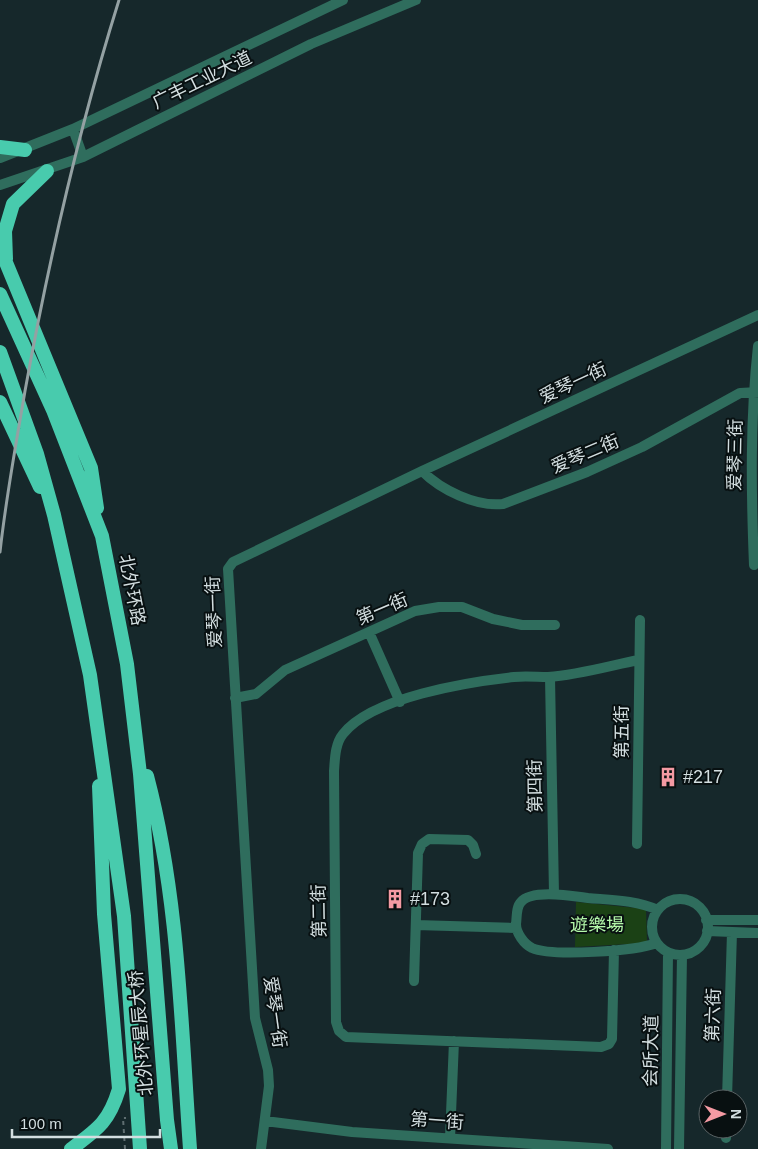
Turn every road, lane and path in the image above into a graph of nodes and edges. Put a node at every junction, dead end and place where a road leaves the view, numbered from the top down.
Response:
1 (343, 0) edge
2 (416, 0) edge
3 (73, 129) junction
4 (0, 147) edge
5 (25, 150) junction
6 (83, 157) junction
7 (0, 158) edge
8 (47, 171) junction
9 (0, 185) edge
10 (2, 253) edge
11 (0, 294) edge
12 (758, 315) edge
13 (758, 346) edge
14 (0, 352) edge
15 (756, 392) edge
16 (0, 402) edge
17 (422, 471) junction
18 (54, 515) junction
19 (102, 536) junction
20 (754, 564) dead end
21 (640, 620) dead end
22 (555, 625) dead end
23 (369, 632) junction
24 (638, 660) junction
25 (550, 676) junction
26 (235, 698) junction
27 (400, 702) junction
28 (135, 732) junction
29 (99, 733) junction
30 (637, 844) dead end
31 (476, 854) dead end
32 (554, 894) junction
33 (658, 910) junction
34 (150, 914) joint
35 (706, 920) junction
36 (758, 920) edge
37 (416, 925) junction
38 (516, 928) junction
39 (707, 931) junction
40 (732, 932) junction
41 (758, 933) edge
42 (657, 943) junction
43 (614, 950) junction
44 (668, 953) junction
45 (682, 955) junction
46 (414, 981) dead end
47 (454, 1041) junction
48 (727, 1089) edge
49 (126, 1118) dead end
50 (265, 1121) junction
51 (450, 1138) junction
52 (71, 1149) edge
53 (125, 1149) edge
54 (140, 1149) edge
55 (171, 1149) edge
56 (190, 1149) edge
57 (261, 1149) edge
58 (608, 1149) edge
59 (666, 1149) edge
60 (679, 1149) edge

1 - 3 street, 广丰工业大道
2 - 6 street, 广丰工业大道
3 - 5 street, 广丰工业大道
3 - 6 street
4 - 5 highway
5 - 7 street, 广丰工业大道
6 - 8 street, 广丰工业大道
8 - 9 street, 广丰工业大道
8 - 10 highway
10 - 19 highway
11 - 19 highway, 北外环路
12 - 17 street, 爱琴一街
13 - 15 street, 爱琴三街
14 - 18 highway
15 - 17 street, 爱琴二街
15 - 20 street, 爱琴三街
16 - 18 highway
17 - 26 street, 爱琴一街
18 - 29 highway
19 - 28 highway, 北外环路
21 - 24 street, 第五街
22 - 23 street, 第一街
23 - 26 street, 第一街
23 - 27 street
24 - 25 street, 第二街
24 - 30 street, 第五街
25 - 27 street, 第二街
25 - 32 street, 第四街
26 - 50 street, 爱琴一街
27 - 47 street, 第二街
28 - 34 highway, 北外环路
28 - 56 highway
29 - 52 highway
29 - 54 highway, 北外环星辰大桥
31 - 37 street
32 - 33 street
32 - 38 street
33 - 35 street
33 - 42 street
34 - 55 highway, 北外环星辰大桥
35 - 36 street
35 - 39 street
37 - 38 street
37 - 46 street
38 - 43 street
39 - 40 street
39 - 45 street
40 - 41 street
40 - 48 street, 第六街
42 - 43 street
42 - 44 street
43 - 47 street, 第二街
44 - 45 street
44 - 59 street, 会所大道
45 - 60 street, 会所大道
47 - 51 street
49 - 53 path
50 - 51 street, 第一街
50 - 57 street, 爱琴一街
51 - 58 street, 第一街

